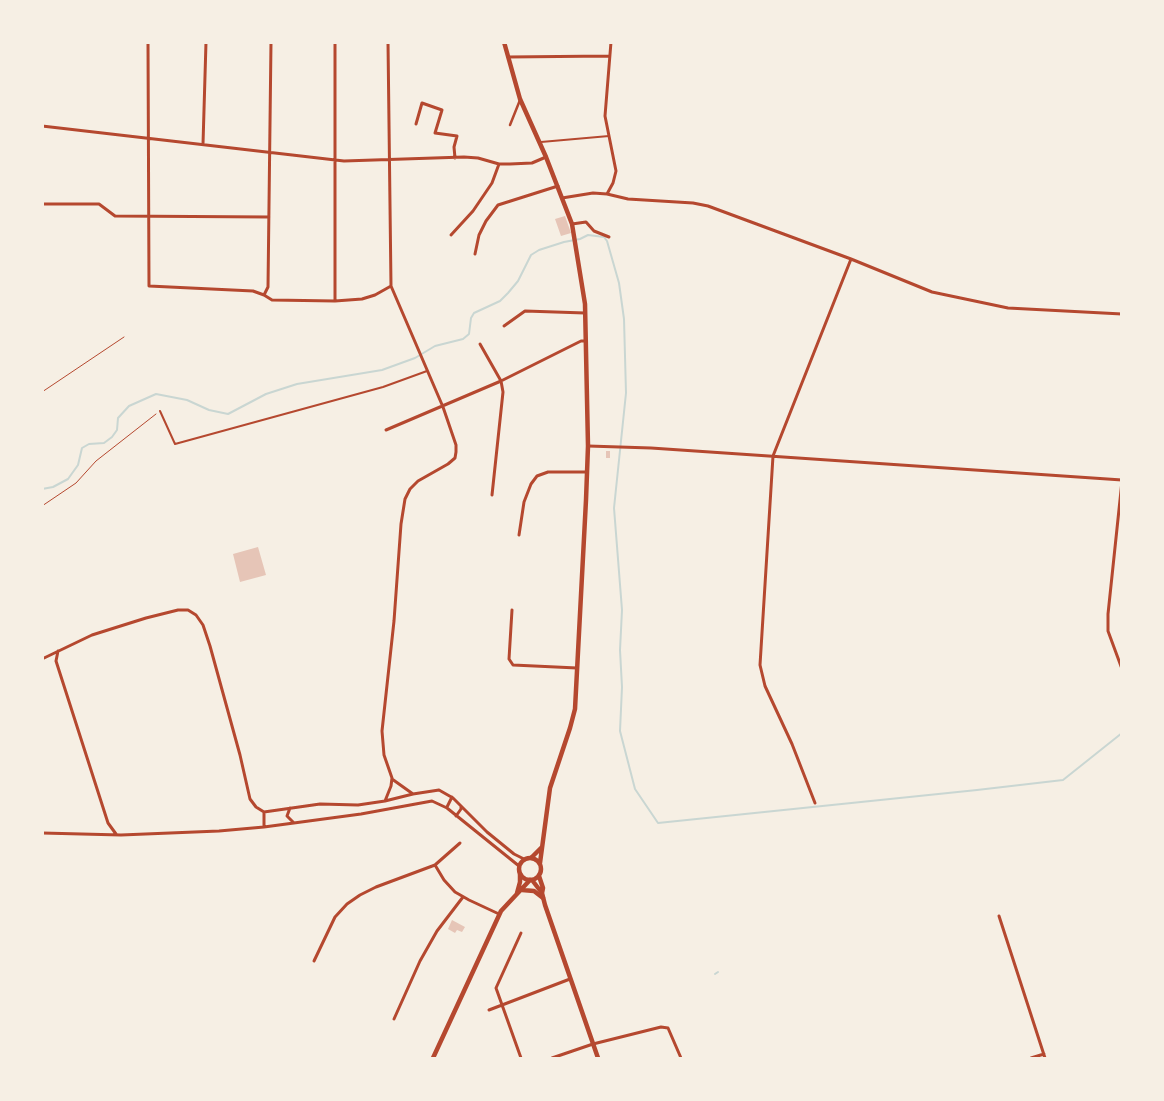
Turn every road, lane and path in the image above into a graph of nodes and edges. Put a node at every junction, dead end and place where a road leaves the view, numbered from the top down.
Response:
1 (143, 42) edge
2 (206, 42) edge
3 (271, 42) edge
4 (335, 42) edge
5 (388, 42) edge
6 (504, 42) edge
7 (611, 42) edge
8 (148, 43) edge
9 (609, 56) junction
10 (508, 58) junction
11 (520, 99) junction
12 (416, 124) dead end
13 (510, 125) dead end
14 (42, 126) edge
15 (609, 136) junction
16 (149, 138) junction
17 (539, 142) junction
18 (203, 144) junction
19 (270, 152) junction
20 (546, 157) junction
21 (455, 158) junction
22 (335, 160) junction
23 (390, 160) junction
24 (499, 164) junction
25 (558, 186) junction
26 (607, 194) junction
27 (562, 198) junction
28 (42, 204) edge
29 (150, 216) junction
30 (269, 217) junction
31 (572, 224) junction
32 (451, 235) dead end
33 (609, 237) dead end
34 (475, 254) dead end
35 (851, 259) junction
36 (391, 286) junction
37 (264, 295) junction
38 (335, 301) junction
39 (585, 313) junction
40 (1122, 314) edge
41 (504, 326) dead end
42 (124, 337) dead end
43 (586, 341) junction
44 (480, 344) dead end
45 (427, 371) junction
46 (501, 381) junction
47 (42, 392) edge
48 (443, 407) junction
49 (160, 410) joint
50 (386, 430) dead end
51 (588, 446) junction
52 (773, 456) junction
53 (587, 472) junction
54 (1122, 481) edge
55 (492, 495) dead end
56 (42, 506) edge
57 (519, 535) dead end
58 (512, 610) dead end
59 (58, 650) junction
60 (42, 659) edge
61 (578, 668) junction
62 (1122, 669) edge
63 (392, 778) junction
64 (413, 794) junction
65 (452, 797) junction
66 (384, 802) junction
67 (815, 803) dead end
68 (460, 805) junction
69 (290, 808) junction
70 (447, 808) junction
71 (264, 812) junction
72 (456, 816) junction
73 (294, 823) junction
74 (264, 827) junction
75 (482, 828) junction
76 (476, 831) junction
77 (42, 833) edge
78 (116, 834) junction
79 (460, 842) dead end
80 (542, 847) junction
81 (531, 858) junction
82 (524, 859) junction
83 (540, 863) junction
84 (434, 865) junction
85 (519, 866) junction
86 (520, 874) junction
87 (539, 876) junction
88 (531, 880) junction
89 (522, 890) junction
90 (517, 893) junction
91 (543, 895) junction
92 (463, 897) junction
93 (499, 914) junction
94 (999, 916) dead end
95 (521, 933) dead end
96 (314, 961) dead end
97 (570, 979) junction
98 (502, 1004) junction
99 (489, 1010) dead end
100 (394, 1019) dead end
101 (593, 1044) junction
102 (1045, 1056) edge
103 (433, 1058) edge
104 (521, 1058) edge
105 (552, 1058) edge
106 (598, 1058) edge
107 (681, 1058) edge
108 (1031, 1058) edge

1 - 8 street
2 - 18 street
3 - 19 street
4 - 22 street
5 - 23 street
6 - 10 main road
7 - 9 street
8 - 16 street
9 - 10 street
9 - 15 street
10 - 11 main road
11 - 13 street
11 - 17 main road
12 - 21 street
14 - 16 street
15 - 17 lane
15 - 26 street
16 - 18 street
16 - 29 street
17 - 20 main road
18 - 19 street
19 - 22 street
19 - 30 street
20 - 24 street
20 - 25 main road
21 - 23 street
21 - 24 street
22 - 23 street
22 - 38 street
23 - 36 street
24 - 32 street
25 - 27 main road
25 - 34 street
26 - 27 street
26 - 35 street
27 - 31 main road
28 - 29 street
29 - 30 street
29 - 37 street
30 - 37 street
31 - 33 street
31 - 39 main road
35 - 40 street
35 - 52 street
36 - 38 street
36 - 45 street
37 - 38 street
39 - 41 street
39 - 43 main road
42 - 47 path
43 - 46 street
43 - 51 main road
44 - 46 street
45 - 48 street
45 - 49 lane
46 - 48 street
46 - 55 street
48 - 50 street
48 - 63 street
49 - 56 path
51 - 52 street
51 - 53 main road
52 - 54 street
52 - 67 street
53 - 57 street
53 - 61 main road
54 - 62 street
58 - 61 street
59 - 60 street
59 - 71 street
59 - 78 street
61 - 80 main road
63 - 64 street
63 - 66 street
64 - 65 street
64 - 66 street
65 - 68 street
65 - 70 street
66 - 69 street
68 - 72 street
68 - 75 street
69 - 71 street
69 - 73 street
70 - 72 street
70 - 73 street
71 - 74 street
72 - 76 street
73 - 74 street
74 - 78 street
75 - 76 street
75 - 82 street
76 - 85 street
77 - 78 street
79 - 84 street
80 - 81 main road
80 - 83 main road
81 - 82 main road
81 - 83 main road
82 - 85 main road
83 - 87 main road
84 - 92 street
84 - 96 street
85 - 86 main road
86 - 88 main road
86 - 90 main road
87 - 88 main road
87 - 91 main road
88 - 89 main road
88 - 91 main road
89 - 90 main road
89 - 91 main road
90 - 93 main road
91 - 97 main road
92 - 93 street
92 - 100 street
93 - 103 main road
94 - 102 street
95 - 98 street
97 - 98 street
97 - 101 main road
98 - 99 street
98 - 104 street
101 - 105 street
101 - 106 main road
101 - 107 street
102 - 108 street

